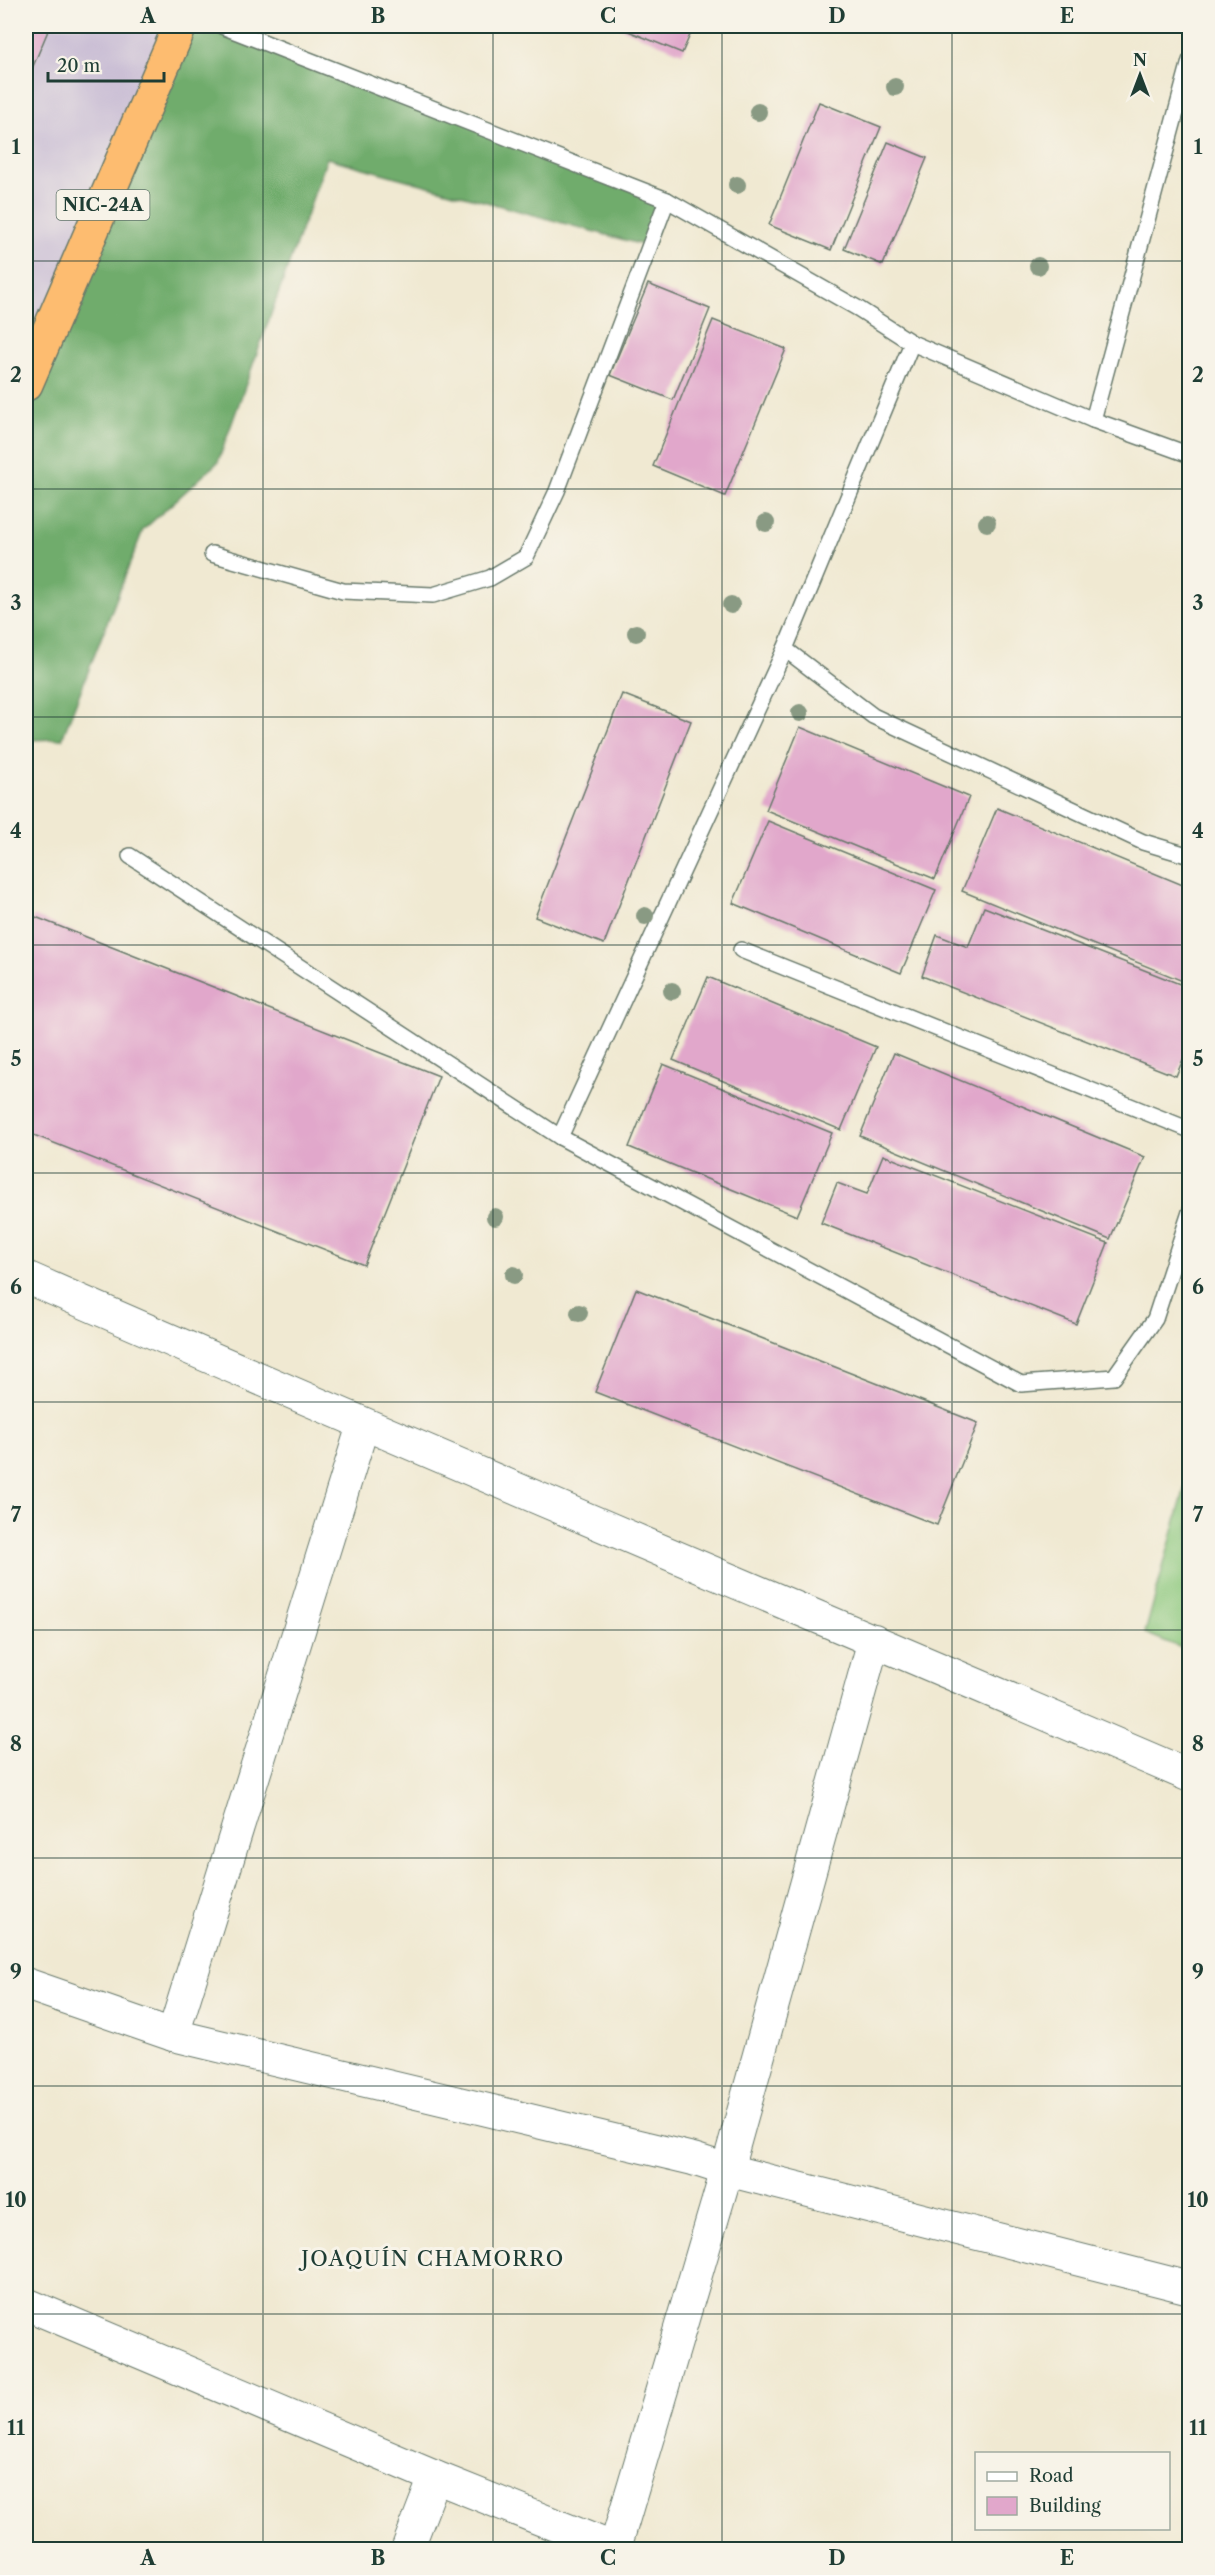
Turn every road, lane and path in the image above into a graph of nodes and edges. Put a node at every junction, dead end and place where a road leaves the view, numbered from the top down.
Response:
1 (180, 26) edge
2 (222, 26) edge
3 (1190, 61) edge
4 (667, 200) junction
5 (912, 343) junction
6 (26, 384) edge
7 (1093, 420) junction
8 (1190, 455) edge
9 (212, 554) dead end
10 (785, 649) junction
11 (130, 856) dead end
12 (1190, 856) edge
13 (741, 950) dead end
14 (1190, 1130) edge
15 (560, 1137) junction
16 (1190, 1212) edge
17 (26, 1277) edge
18 (363, 1425) junction
19 (874, 1640) junction
20 (1190, 1776) edge
21 (26, 1984) edge
22 (173, 2035) junction
23 (727, 2170) junction
24 (1190, 2288) edge
25 (26, 2304) edge
26 (435, 2477) junction
27 (617, 2549) edge
28 (407, 2550) edge

1 - 6 highway, NIC-24A
2 - 4 lane
3 - 7 lane
4 - 5 lane
4 - 9 lane
5 - 7 lane
5 - 10 lane
7 - 8 lane
10 - 12 lane
10 - 15 lane
11 - 15 lane
13 - 14 lane
15 - 16 lane
17 - 18 street
18 - 19 street
18 - 22 street
19 - 20 street
19 - 23 street
21 - 22 street
22 - 23 street
23 - 24 street
23 - 27 street
25 - 26 street
26 - 27 street
26 - 28 street

